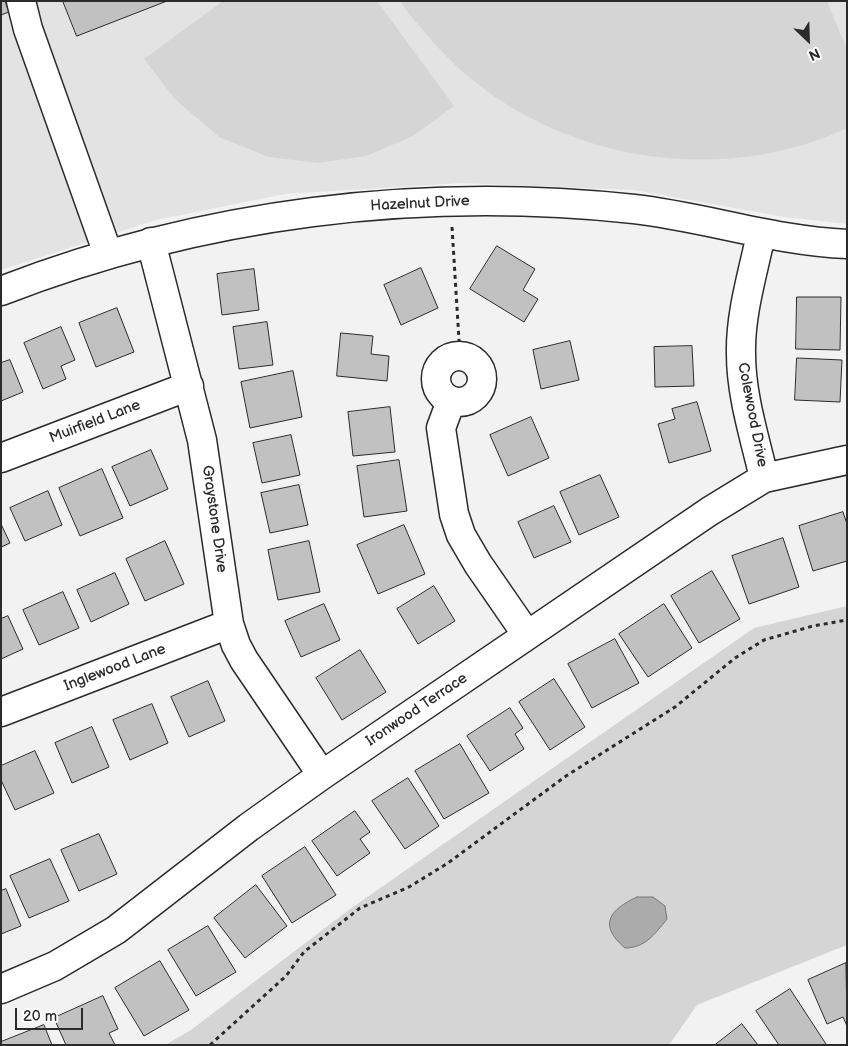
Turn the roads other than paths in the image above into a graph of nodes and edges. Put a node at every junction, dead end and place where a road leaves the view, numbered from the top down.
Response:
1 (22, 1) edge
2 (761, 234) junction
3 (151, 242) junction
4 (847, 244) edge
5 (108, 254) junction
6 (1, 292) edge
7 (460, 356) road end
8 (189, 386) junction
9 (1, 458) edge
10 (847, 460) edge
11 (764, 478) junction
12 (229, 624) junction
13 (526, 635) junction
14 (1, 712) edge
15 (322, 775) junction
16 (1, 989) edge

1 - 5 street
2 - 3 street, Hazelnut Drive
2 - 4 street, Hazelnut Drive
2 - 11 street, Colewood Drive
3 - 5 street, Hazelnut Drive
3 - 8 street, Graystone Drive
5 - 6 street, Hazelnut Drive
7 - 13 street
8 - 9 street, Muirfield Lane
8 - 12 street, Graystone Drive
10 - 11 street, Ironwood Terrace
11 - 13 street, Ironwood Terrace
12 - 14 street, Inglewood Lane
12 - 15 street, Graystone Drive
13 - 15 street, Ironwood Terrace
15 - 16 street, Ironwood Terrace

